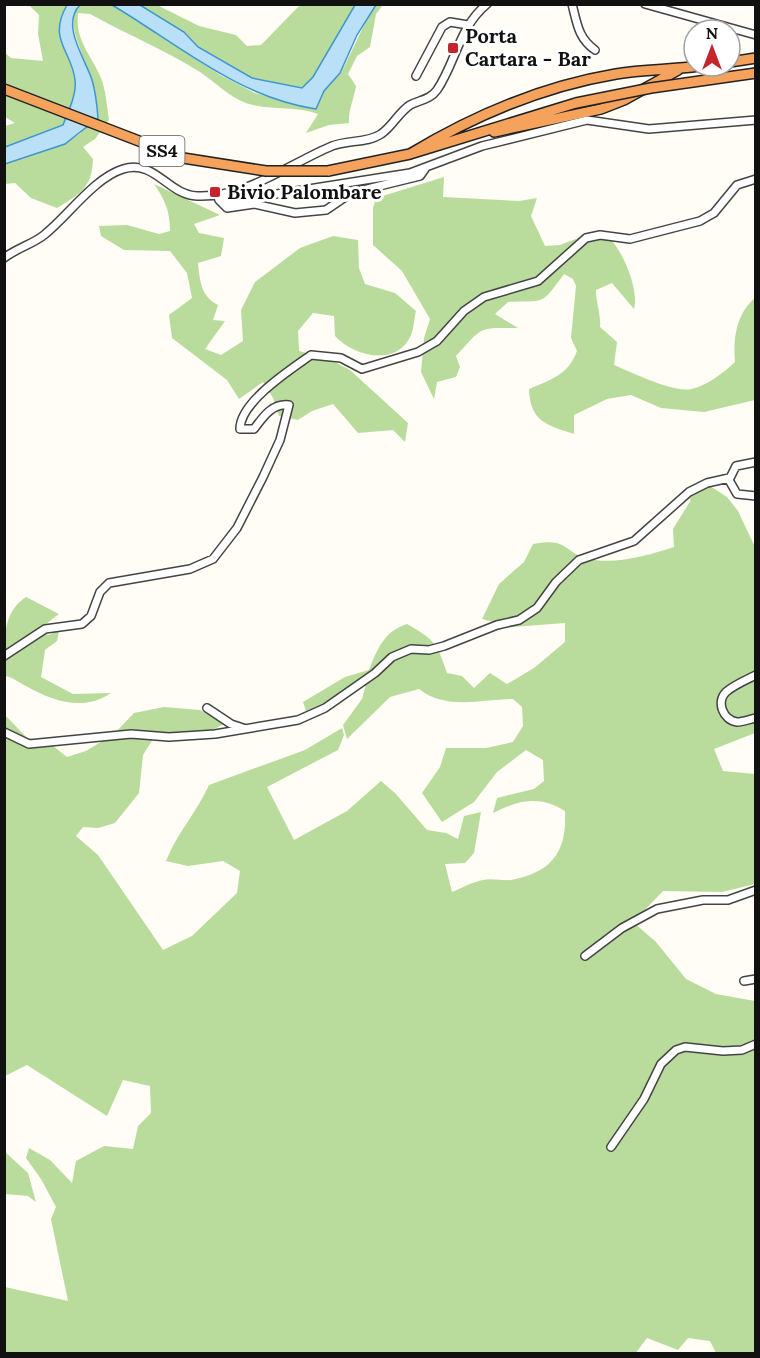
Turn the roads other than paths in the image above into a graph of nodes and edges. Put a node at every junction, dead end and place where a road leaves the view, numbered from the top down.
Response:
1 (487, 4) edge
2 (572, 4) edge
3 (645, 4) edge
4 (468, 25) junction
5 (756, 35) edge
6 (595, 50) dead end
7 (682, 68) edge
8 (682, 69) edge
9 (756, 73) edge
10 (416, 76) dead end
11 (4, 88) edge
12 (756, 120) edge
13 (447, 142) junction
14 (410, 154) junction
15 (425, 169) junction
16 (756, 179) edge
17 (218, 198) junction
18 (4, 258) edge
19 (756, 462) edge
20 (729, 478) junction
21 (756, 496) edge
22 (4, 656) edge
23 (756, 675) edge
24 (207, 708) dead end
25 (756, 718) edge
26 (248, 729) junction
27 (4, 732) edge
28 (756, 890) edge
29 (585, 956) dead end
30 (756, 979) edge
31 (744, 981) dead end
32 (756, 1044) edge
33 (611, 1147) dead end

1 - 4 street
2 - 6 street
3 - 5 street
4 - 10 street
4 - 17 street
7 - 14 highway
8 - 13 highway, bridge
9 - 13 highway, SS4, bridge
11 - 14 highway, SS4, bridge
12 - 15 street
13 - 14 highway, SS4
15 - 17 street
15 - 17 street
16 - 22 street
17 - 18 street
19 - 20 street
20 - 21 street
20 - 26 street
23 - 25 street
24 - 26 street
26 - 27 street
28 - 29 street
30 - 31 street
32 - 33 street

